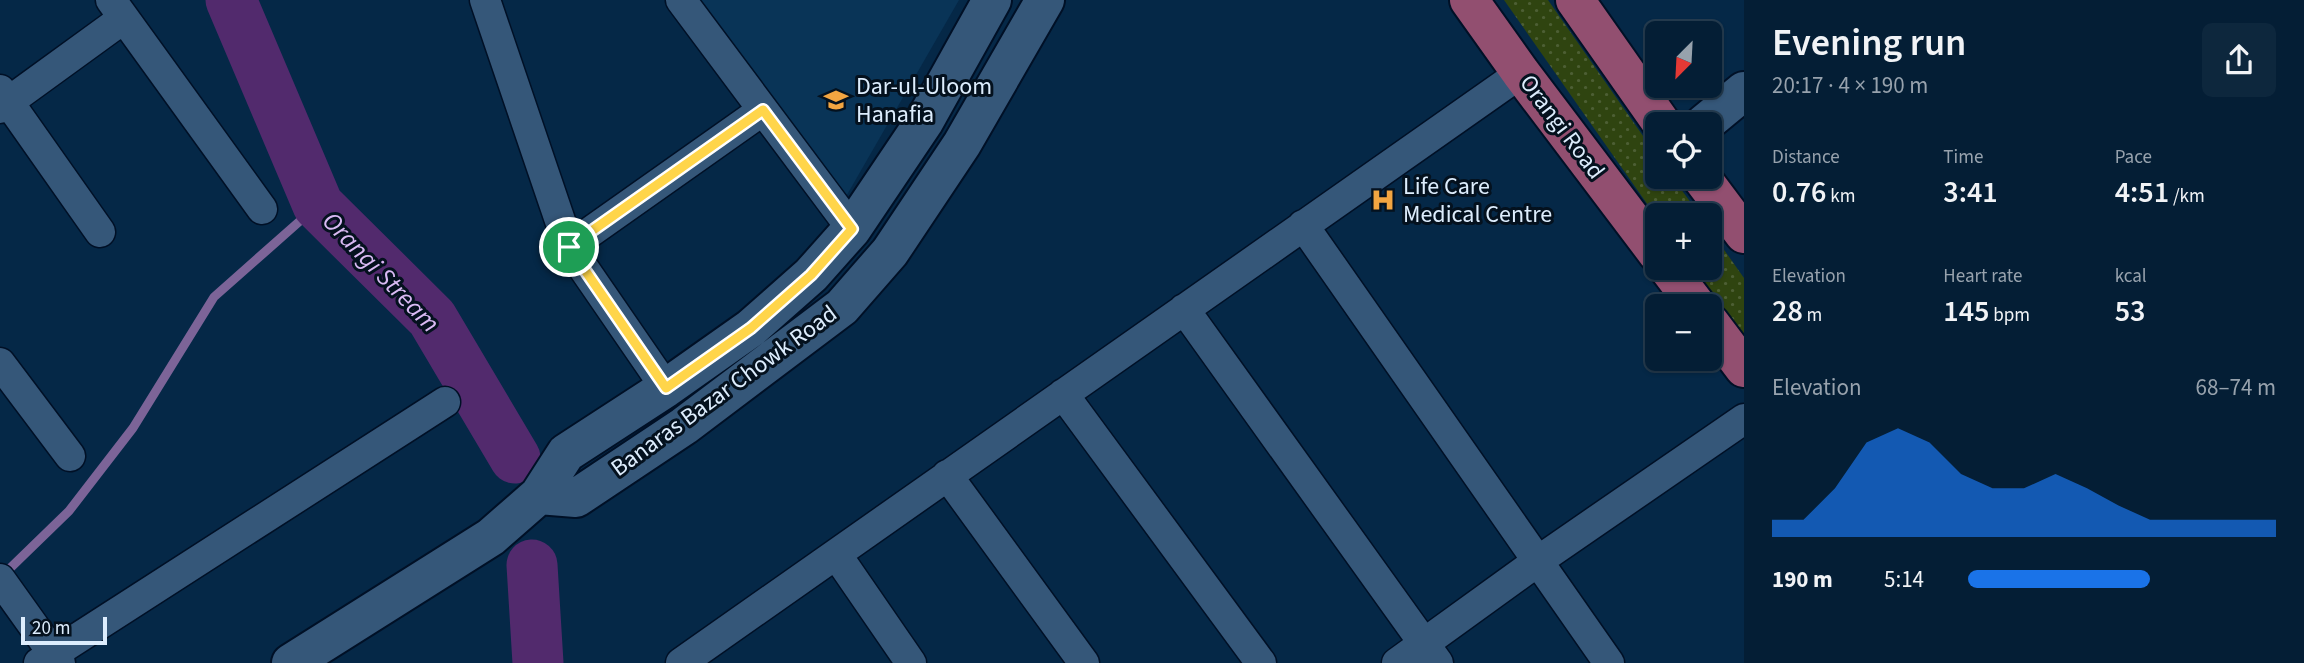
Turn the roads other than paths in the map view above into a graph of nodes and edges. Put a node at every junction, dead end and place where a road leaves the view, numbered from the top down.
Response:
1 (485, 0) edge
2 (681, 0) edge
3 (992, 0) edge
4 (1045, 0) edge
5 (1469, 0) edge
6 (1575, 0) edge
7 (117, 9) edge
8 (1521, 73) junction
9 (1744, 91) edge
10 (3, 100) edge
11 (763, 110) junction
12 (1654, 112) edge
13 (1719, 112) edge
14 (1710, 189) edge
15 (262, 209) dead end
16 (1303, 225) junction
17 (852, 229) junction
18 (100, 232) dead end
19 (1744, 234) edge
20 (1645, 237) edge
21 (569, 247) junction
22 (1677, 280) edge
23 (1688, 294) edge
24 (1184, 309) junction
25 (1722, 339) edge
26 (0, 363) edge
27 (1744, 368) edge
28 (666, 388) junction
29 (1063, 394) junction
30 (445, 402) dead end
31 (1744, 419) edge
32 (70, 456) dead end
33 (947, 475) junction
34 (539, 495) junction
35 (836, 554) junction
36 (1538, 561) junction
37 (0, 579) edge
38 (1431, 653) edge
39 (697, 659) edge
40 (51, 660) edge
41 (291, 663) edge
42 (911, 663) edge
43 (1084, 663) edge
44 (1261, 663) edge
45 (1397, 663) edge
46 (1609, 663) edge

1 - 21 street
2 - 11 street
3 - 17 main road, Banaras Bazar Chowk Road
4 - 34 main road, Banaras Bazar Chowk Road
5 - 8 main road, Orangi Road
6 - 12 main road
7 - 10 street
7 - 15 street
8 - 16 street
8 - 20 main road, Orangi Road
9 - 13 main road
10 - 18 street
11 - 17 street
11 - 21 street
14 - 19 main road
16 - 24 street
16 - 36 street
17 - 28 main road, Banaras Bazar Chowk Road
21 - 28 street
22 - 23 main road
24 - 29 street
24 - 38 street
25 - 27 main road
26 - 32 street
28 - 34 main road, Banaras Bazar Chowk Road
29 - 33 street
29 - 44 street
30 - 40 street
31 - 36 street
33 - 35 street
33 - 43 street
34 - 41 main road, Banaras Bazar Chowk Road
35 - 39 street
35 - 42 street
36 - 38 street
36 - 46 street
37 - 40 street
38 - 45 street

